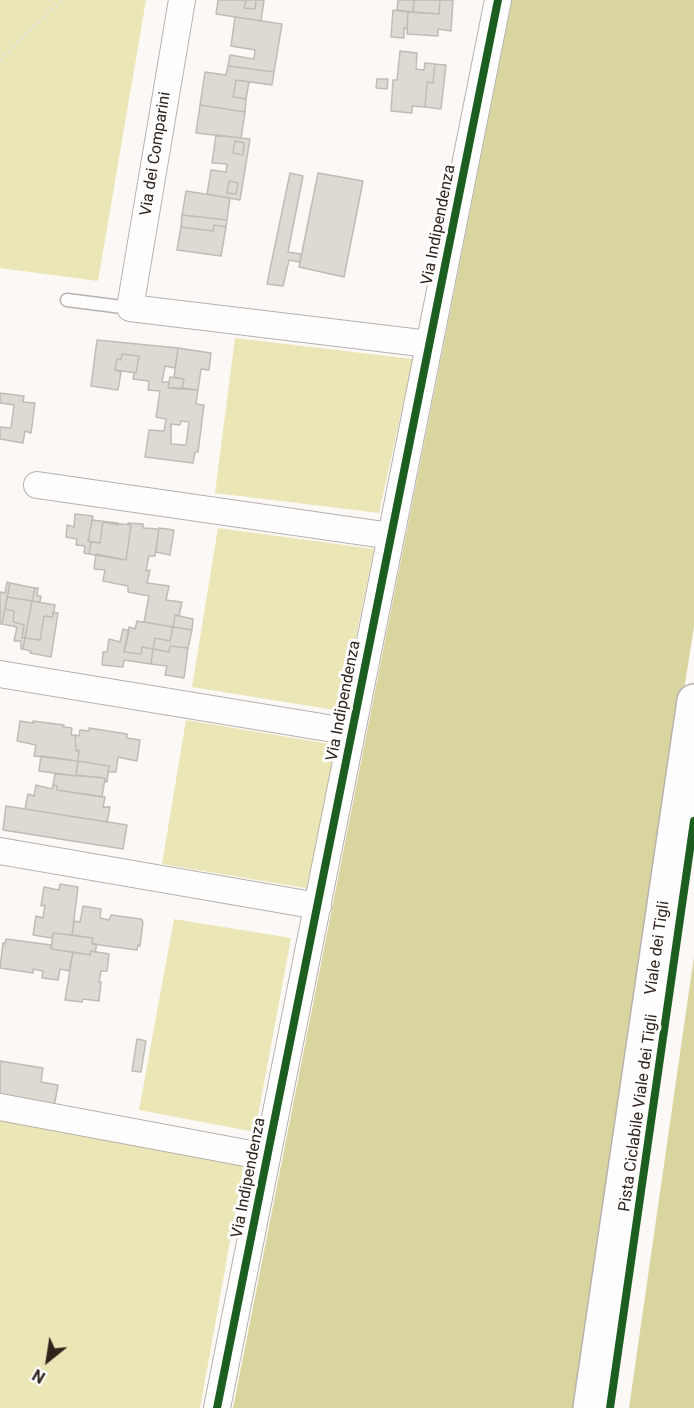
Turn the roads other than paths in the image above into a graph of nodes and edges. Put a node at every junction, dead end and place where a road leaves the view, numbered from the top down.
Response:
1 (182, 0) edge
2 (498, 0) edge
3 (67, 300) dead end
4 (130, 308) junction
5 (429, 344) junction
6 (37, 485) dead end
7 (391, 536) junction
8 (0, 674) edge
9 (694, 701) edge
10 (352, 732) junction
11 (0, 852) edge
12 (318, 906) junction
13 (0, 1107) edge
14 (267, 1158) junction
15 (217, 1408) edge
16 (590, 1408) edge

1 - 4 street, Via dei Comparini
2 - 5 street, Via Indipendenza
3 - 4 lane
4 - 5 street
5 - 7 street, Via Indipendenza
6 - 7 street
7 - 10 street, Via Indipendenza
8 - 10 street, Via Indipendenza
9 - 16 street, Viale dei Tigli
10 - 12 street, Via Indipendenza
11 - 12 street
12 - 14 street, Via Indipendenza
13 - 14 street, Via Indipendenza
14 - 15 street, Via Indipendenza

